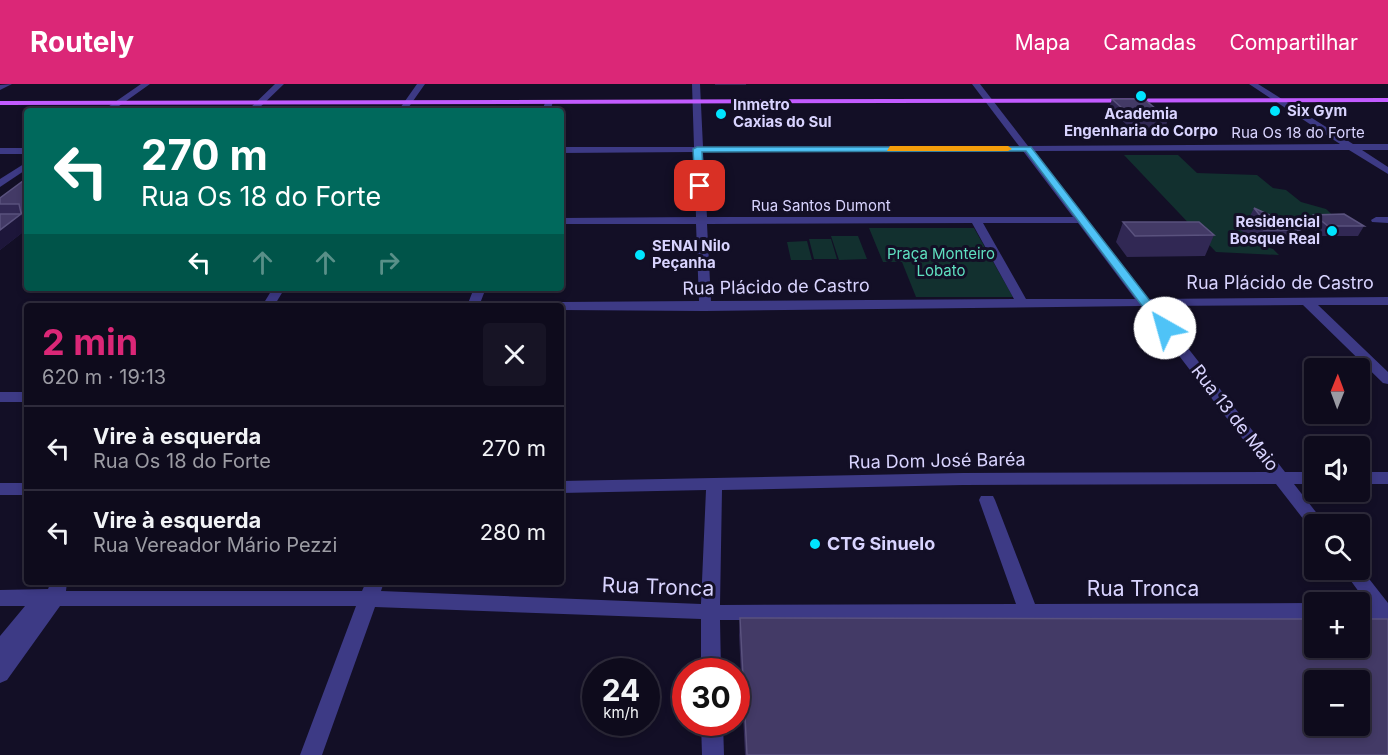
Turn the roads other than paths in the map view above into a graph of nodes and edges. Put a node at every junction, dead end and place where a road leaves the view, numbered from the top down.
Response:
1 (8, 84) edge
2 (146, 84) edge
3 (280, 84) edge
4 (421, 84) edge
5 (696, 84) edge
6 (976, 84) edge
7 (1253, 84) edge
8 (0, 88) edge
9 (1279, 100) junction
10 (1388, 100) edge
11 (990, 101) junction
12 (261, 102) junction
13 (409, 102) junction
14 (696, 102) junction
15 (0, 103) edge
16 (118, 103) junction
17 (547, 107) edge
18 (110, 108) edge
19 (254, 108) edge
20 (404, 108) edge
21 (1388, 147) edge
22 (1352, 148) junction
23 (697, 149) junction
24 (1028, 149) junction
25 (564, 150) edge
26 (0, 151) edge
27 (24, 151) edge
28 (24, 167) edge
29 (1388, 171) edge
30 (0, 184) edge
31 (975, 220) junction
32 (1082, 220) junction
33 (1376, 220) dead end
34 (1388, 220) edge
35 (564, 221) edge
36 (702, 222) junction
37 (1305, 300) junction
38 (1388, 300) edge
39 (1144, 301) junction
40 (1022, 303) junction
41 (564, 306) edge
42 (705, 307) junction
43 (1388, 380) edge
44 (0, 396) edge
45 (24, 397) edge
46 (1281, 478) junction
47 (1304, 478) edge
48 (1370, 478) edge
49 (1388, 478) edge
50 (714, 486) junction
51 (564, 487) edge
52 (0, 489) edge
53 (24, 489) edge
54 (987, 500) dead end
55 (1309, 514) edge
56 (1360, 580) edge
57 (372, 590) edge
58 (54, 591) edge
59 (0, 598) edge
60 (1304, 611) edge
61 (711, 612) junction
62 (1028, 612) junction
63 (1370, 612) edge
64 (1387, 613) edge
65 (711, 658) edge
66 (2, 663) edge
67 (712, 736) edge
68 (311, 755) edge
69 (713, 755) edge

1 - 8 street
2 - 16 street
3 - 12 street
4 - 13 street
5 - 14 street
6 - 11 street, Rua 13 de Maio
7 - 9 street
9 - 10 main road
9 - 11 main road
9 - 22 street
11 - 14 main road
11 - 24 street, Rua 13 de Maio
12 - 13 main road
12 - 16 main road
12 - 19 street
13 - 17 main road
13 - 20 street
14 - 17 main road
14 - 23 street
15 - 16 main road
16 - 18 street
21 - 22 street, Rua Os 18 do Forte
22 - 24 street, Rua Os 18 do Forte
22 - 29 street
23 - 24 street, Rua Os 18 do Forte
23 - 25 street, Rua Os 18 do Forte
23 - 36 street
24 - 32 street, Rua 13 de Maio
26 - 27 street
28 - 30 street
31 - 32 street, Rua Santos Dumont
31 - 36 street, Rua Santos Dumont
31 - 40 street
32 - 39 street, Rua 13 de Maio
33 - 34 street
35 - 36 street, Rua Santos Dumont
36 - 42 street
37 - 38 street, Rua Plácido de Castro
37 - 39 street, Rua Plácido de Castro
37 - 43 street
39 - 40 street, Rua Plácido de Castro
39 - 46 street, Rua 13 de Maio
40 - 42 street, Rua Plácido de Castro
41 - 42 street, Rua Plácido de Castro
44 - 45 street
46 - 47 street, Rua Dom José Baréa
46 - 50 street, Rua Dom José Baréa
46 - 55 street, Rua 13 de Maio
48 - 49 street
50 - 51 street, Rua Dom José Baréa
50 - 61 street
52 - 53 street
54 - 62 street
56 - 64 street
57 - 58 street, Rua Tronca
57 - 61 street, Rua Tronca
57 - 68 street
58 - 59 street, Rua Tronca
58 - 66 street
60 - 62 street, Rua Tronca
61 - 62 street, Rua Tronca
61 - 65 street
63 - 64 street
67 - 69 street

